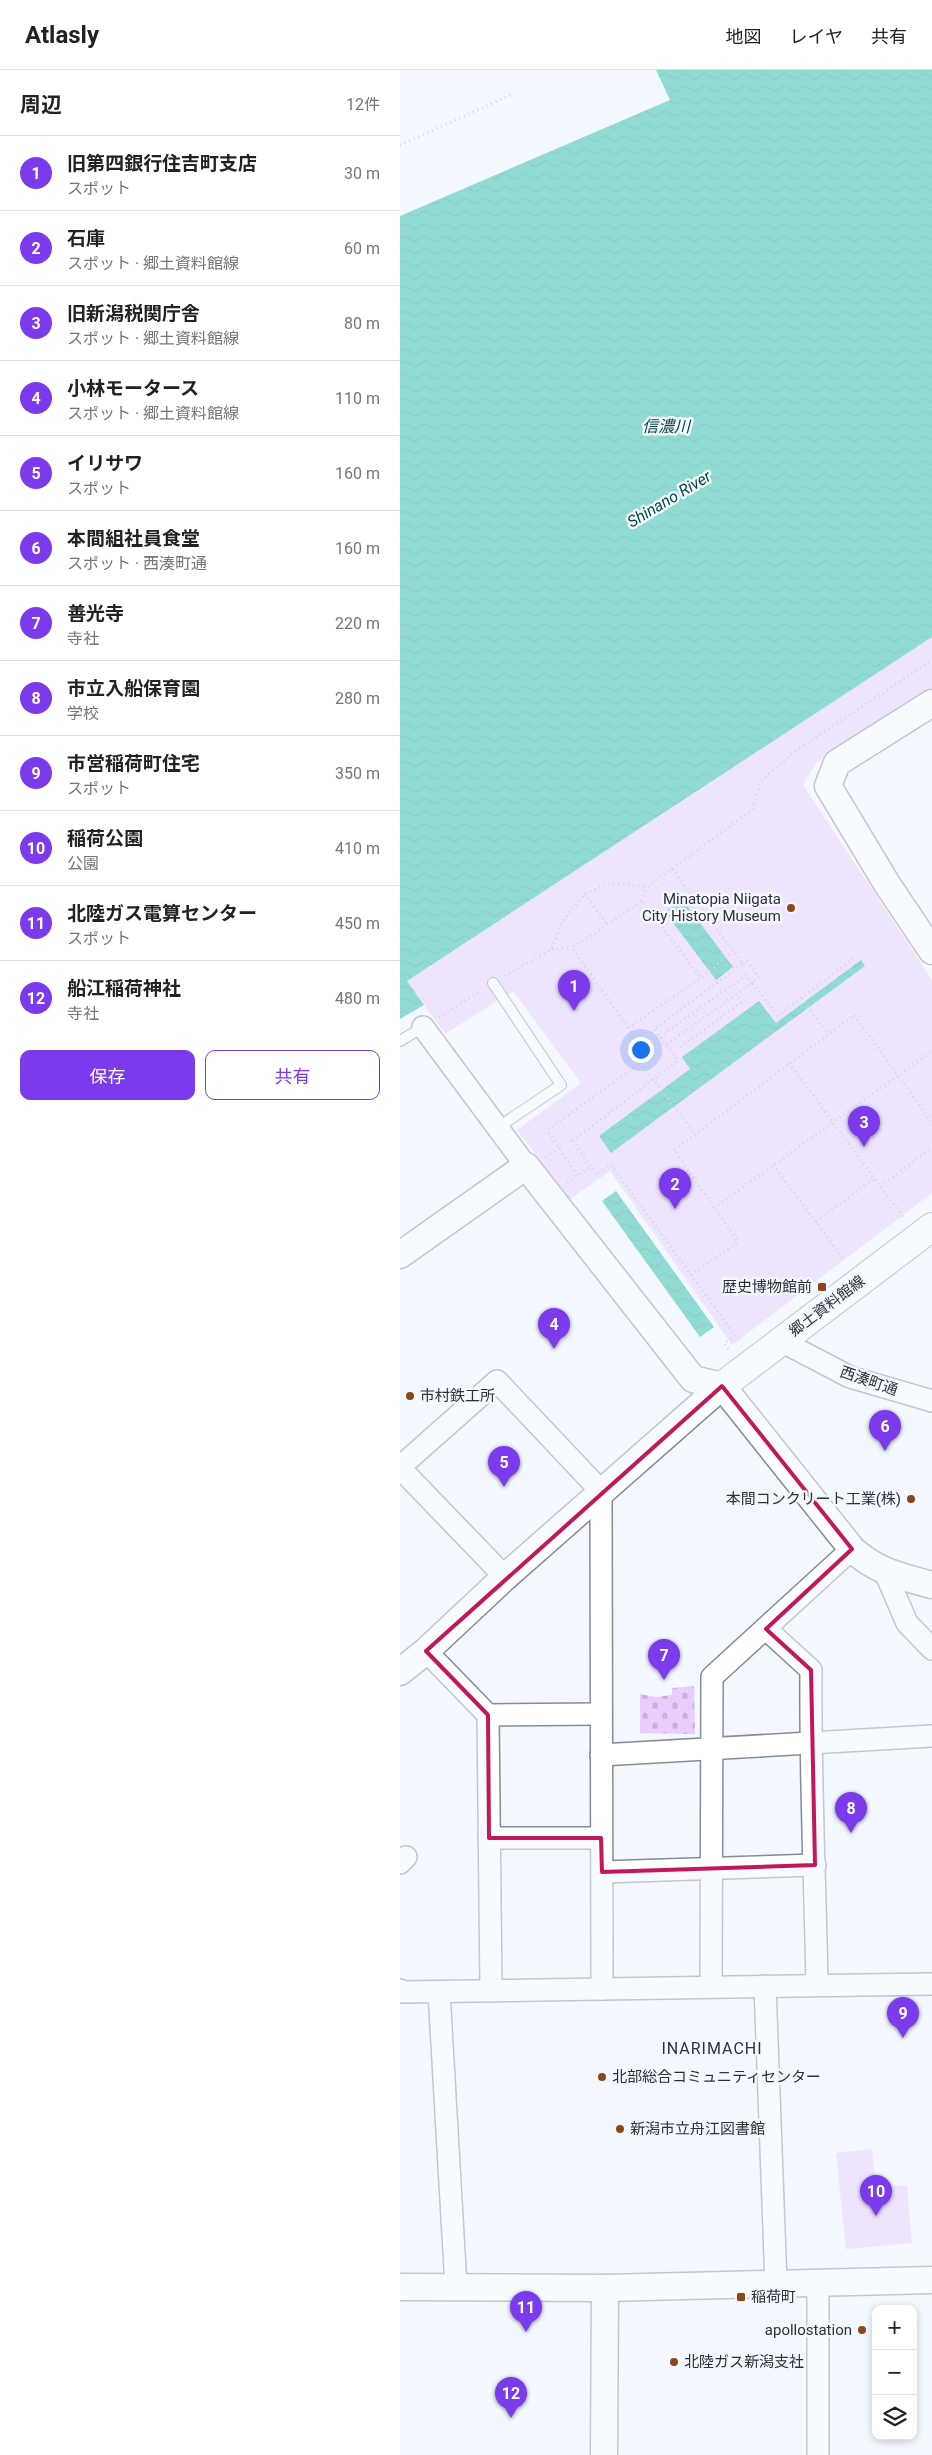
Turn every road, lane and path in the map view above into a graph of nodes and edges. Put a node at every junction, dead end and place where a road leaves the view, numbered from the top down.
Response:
1 (511, 94) dead end
2 (400, 145) edge
3 (932, 660) edge
4 (932, 703) edge
5 (672, 869) junction
6 (647, 887) junction
7 (585, 894) junction
8 (642, 901) junction
9 (697, 902) junction
10 (607, 925) junction
11 (662, 927) junction
12 (572, 948) junction
13 (552, 949) junction
14 (734, 951) junction
15 (932, 951) edge
16 (858, 956) dead end
17 (743, 964) junction
18 (701, 978) junction
19 (493, 983) junction
20 (752, 983) junction
21 (736, 995) junction
22 (803, 999) junction
23 (423, 1027) junction
24 (628, 1028) junction
25 (828, 1034) junction
26 (660, 1037) junction
27 (400, 1041) edge
28 (666, 1045) junction
29 (680, 1047) dead end
30 (932, 1051) edge
31 (640, 1063) junction
32 (789, 1064) junction
33 (898, 1075) junction
34 (653, 1080) junction
35 (932, 1120) edge
36 (833, 1122) junction
37 (497, 1128) junction
38 (694, 1132) dead end
39 (932, 1147) edge
40 (773, 1165) junction
41 (526, 1166) junction
42 (591, 1166) junction
43 (577, 1175) junction
44 (875, 1178) junction
45 (881, 1187) junction
46 (549, 1197) junction
47 (714, 1208) junction
48 (904, 1217) dead end
49 (816, 1222) junction
50 (932, 1227) edge
51 (400, 1255) edge
52 (845, 1261) dead end
53 (691, 1275) junction
54 (781, 1341) junction
55 (729, 1350) dead end
56 (722, 1386) junction
57 (932, 1401) edge
58 (400, 1467) edge
59 (601, 1491) junction
60 (852, 1549) junction
61 (885, 1572) junction
62 (504, 1577) junction
63 (932, 1585) edge
64 (766, 1629) junction
65 (932, 1649) edge
66 (426, 1651) junction
67 (400, 1672) edge
68 (601, 1714) junction
69 (488, 1715) junction
70 (932, 1736) edge
71 (810, 1743) junction
72 (711, 1749) junction
73 (601, 1755) junction
74 (489, 1838) junction
75 (602, 1838) junction
76 (815, 1865) junction
77 (711, 1868) junction
78 (602, 1872) junction
79 (932, 1984) edge
80 (816, 1985) junction
81 (765, 1986) junction
82 (711, 1987) junction
83 (602, 1989) junction
84 (400, 1990) edge
85 (491, 1991) junction
86 (439, 1992) junction
87 (932, 2280) edge
88 (818, 2283) junction
89 (776, 2284) junction
90 (400, 2287) edge
91 (456, 2287) junction
92 (605, 2288) junction
93 (604, 2455) edge
94 (818, 2455) edge

1 - 2 path
3 - 5 path
4 - 15 street
5 - 6 path
5 - 9 path
6 - 7 path
6 - 8 path
7 - 10 path
7 - 13 path
8 - 10 path
8 - 11 path
9 - 11 path
9 - 14 path
10 - 12 path
11 - 18 path
12 - 13 path
12 - 24 path
13 - 19 path
14 - 17 path
14 - 18 path
16 - 22 path
17 - 20 path
17 - 26 path
18 - 24 path
19 - 23 path
19 - 37 lane
20 - 21 path
20 - 22 path
20 - 26 path
21 - 28 path
21 - 29 path
22 - 25 path
23 - 27 lane
23 - 37 street
24 - 31 path
25 - 32 path
25 - 33 path
26 - 28 path
28 - 34 path
30 - 33 path
31 - 34 path
31 - 43 path
32 - 36 path
32 - 47 path
33 - 35 path
33 - 36 path
34 - 38 path
34 - 42 path
36 - 40 path
36 - 44 path
37 - 41 street
39 - 45 path
40 - 47 path
40 - 49 path
41 - 46 street
41 - 51 street
42 - 43 path
42 - 53 path
43 - 46 path
44 - 45 path
44 - 49 path
45 - 48 path
46 - 56 street
47 - 53 path
49 - 52 path
50 - 54 main road, 郷土資料館線
53 - 55 path
54 - 56 main road, 郷土資料館線
54 - 57 street, 西湊町通
56 - 59 street
56 - 60 street
58 - 59 street
58 - 62 street
59 - 62 street
59 - 68 street
60 - 61 street
60 - 64 street
61 - 63 street
61 - 65 street
62 - 66 street
64 - 71 street
64 - 72 street
66 - 67 street
66 - 69 street
68 - 69 street
68 - 73 street
69 - 74 street
70 - 71 street
71 - 72 street
71 - 76 street
72 - 73 street
72 - 77 street
73 - 75 street
74 - 75 street
74 - 85 street
75 - 78 street
76 - 77 street
76 - 80 street
77 - 78 street
77 - 82 street
78 - 83 street
79 - 80 street
80 - 81 street
81 - 82 street
81 - 89 street
82 - 83 street
83 - 85 street
84 - 86 street
85 - 86 street
86 - 91 street
87 - 88 street
88 - 89 street
88 - 94 street
89 - 92 street
90 - 91 street
91 - 92 street
92 - 93 street

